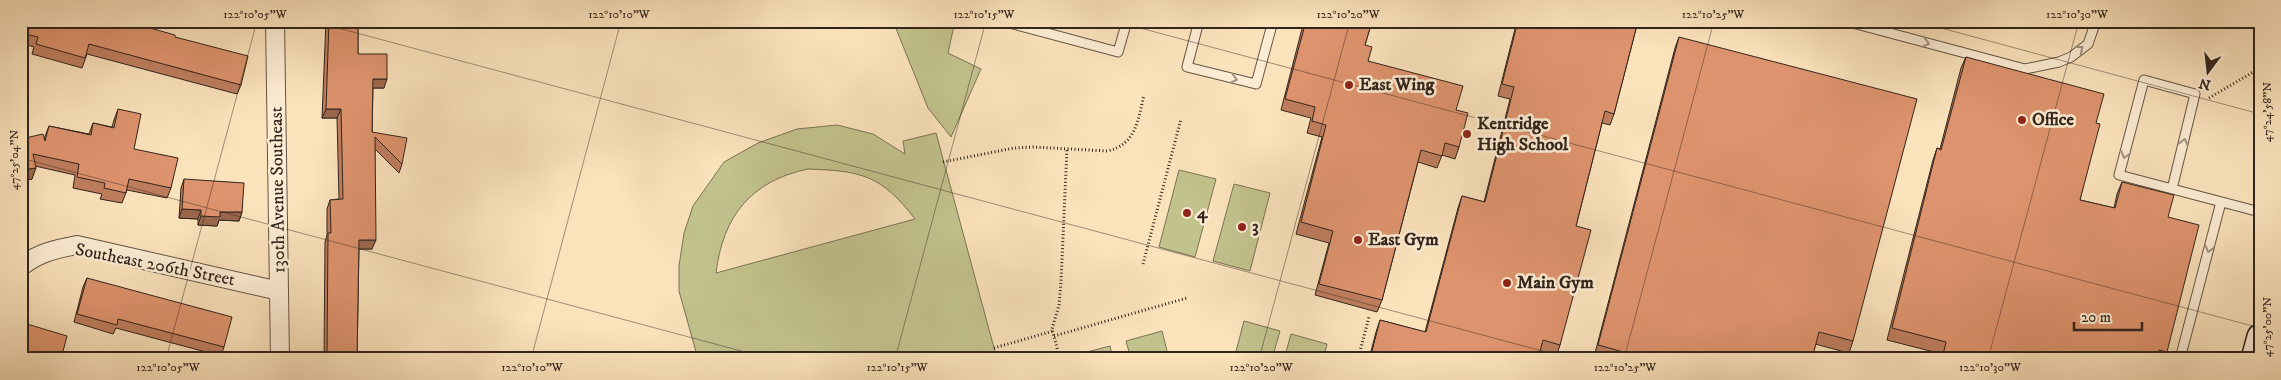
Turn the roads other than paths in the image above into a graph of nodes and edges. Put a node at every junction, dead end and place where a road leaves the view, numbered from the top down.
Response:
1 (1002, 21) edge
2 (1126, 21) edge
3 (1199, 21) edge
4 (1273, 21) edge
5 (1845, 21) edge
6 (2096, 21) edge
7 (273, 22) edge
8 (2172, 189) junction
9 (2221, 202) junction
10 (2260, 212) edge
11 (26, 263) edge
12 (279, 291) junction
13 (2260, 337) edge
14 (280, 359) edge
15 (2180, 359) edge
16 (2254, 359) edge

1 - 2 lane
3 -> 4 lane
5 -> 6 lane
7 - 12 street, 130th Avenue Southeast
8 -> 8 lane
8 - 9 lane
9 - 10 lane
9 -> 15 lane
11 - 12 street, Southeast 206th Street
12 - 14 street, 130th Avenue Southeast
13 - 16 street

